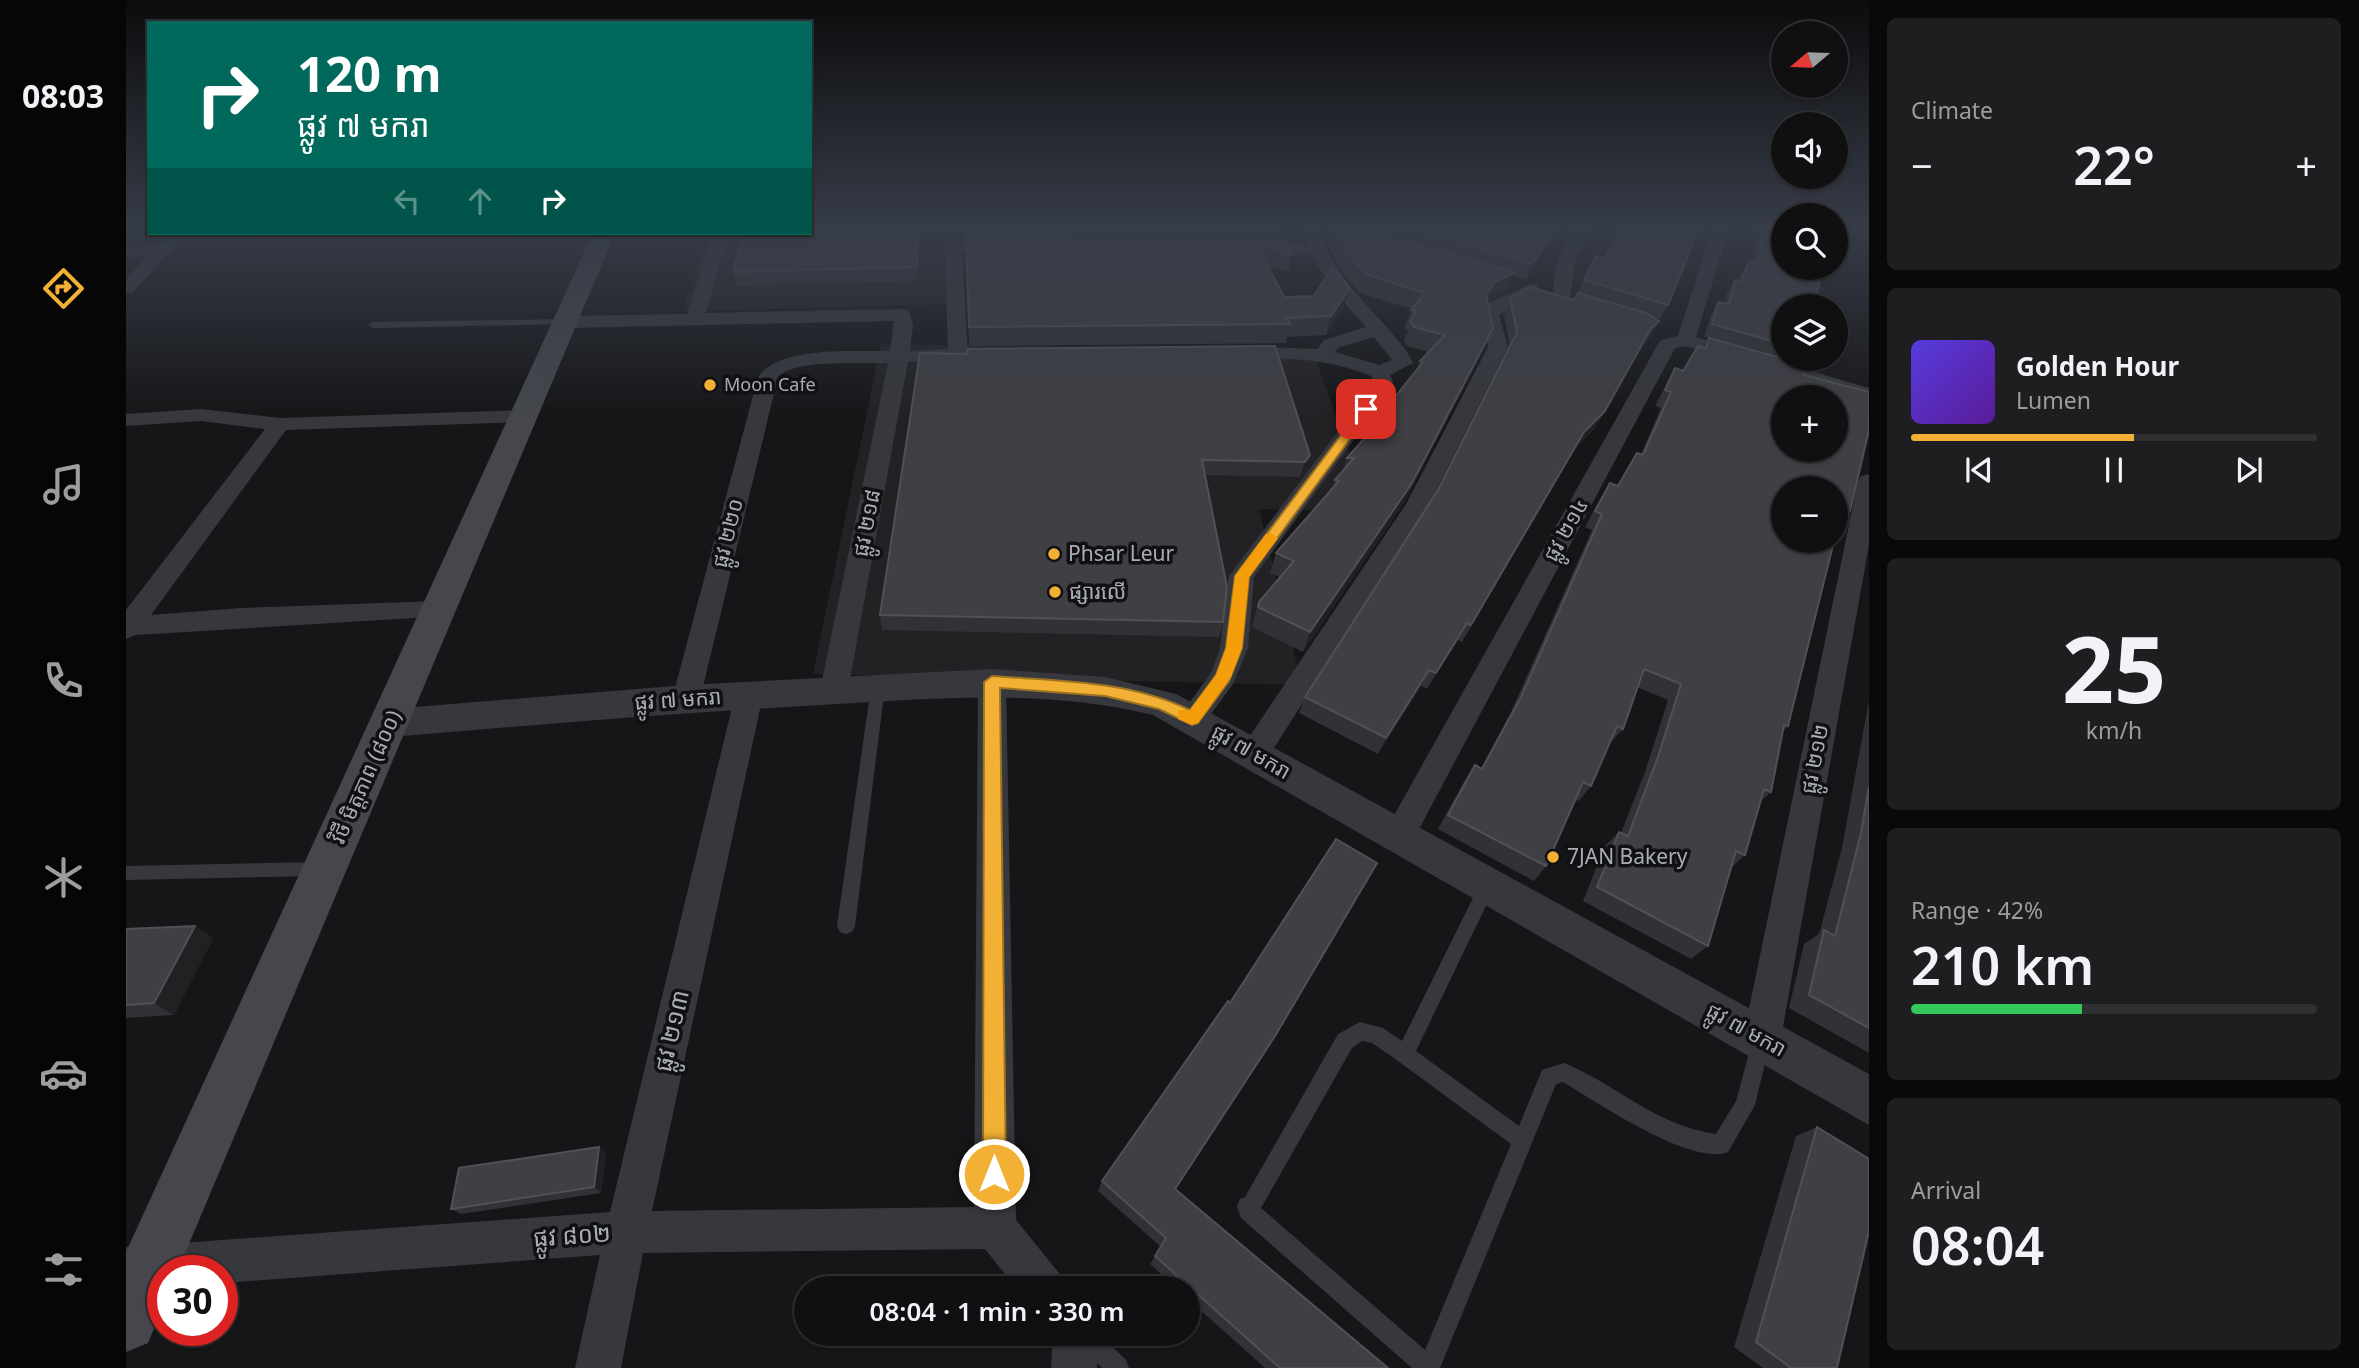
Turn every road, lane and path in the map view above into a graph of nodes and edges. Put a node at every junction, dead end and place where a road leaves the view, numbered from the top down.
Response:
1 (579, 291) edge
2 (704, 291) edge
3 (957, 291) edge
4 (1343, 291) edge
5 (1527, 291) edge
6 (1537, 291) edge
7 (1568, 291) edge
8 (1694, 291) edge
9 (695, 319) junction
10 (565, 322) junction
11 (373, 326) dead end
12 (1376, 330) junction
13 (1675, 337) junction
14 (1226, 352) edge
15 (899, 356) junction
16 (1321, 357) junction
17 (1378, 372) junction
18 (1869, 394) edge
19 (523, 416) junction
20 (126, 420) edge
21 (280, 425) junction
22 (1869, 481) edge
23 (438, 610) junction
24 (127, 627) edge
25 (992, 682) junction
26 (878, 687) junction
27 (834, 690) junction
28 (749, 695) junction
29 (686, 699) junction
30 (1192, 718) junction
31 (390, 723) junction
32 (1254, 754) junction
33 (1399, 836) junction
34 (325, 869) junction
35 (126, 873) edge
36 (1487, 886) junction
37 (846, 926) dead end
38 (1762, 1038) junction
39 (1405, 1054) junction
40 (1869, 1101) edge
41 (1522, 1141) junction
42 (995, 1228) junction
43 (626, 1232) junction
44 (138, 1268) edge
45 (1034, 1276) edge
46 (126, 1321) edge
47 (1075, 1346) edge
48 (1096, 1346) edge
49 (598, 1368) edge
50 (1074, 1368) edge
51 (1118, 1368) edge
52 (1429, 1368) edge

1 - 10 main road, វិថី មិត្តភាព (៨០០)
2 - 9 street
3 - 15 street
4 - 12 street
5 - 32 street
6 - 7 street
8 - 13 street, ផ្លូវ ២១៤
9 - 10 street
9 - 15 street, ផ្លូវ ២១៨
10 - 11 lane
10 - 19 main road, វិថី មិត្តភាព (៨០០)
12 - 16 street
12 - 17 street
13 - 18 street
13 - 33 street, ផ្លូវ ២១៤
14 - 16 street
15 - 27 street, ផ្លូវ ២១៨
15 - 29 street, ផ្លូវ ២២០
16 - 17 street
17 - 30 street
19 - 21 street
19 - 23 main road, វិថី មិត្តភាព (៨០០)
20 - 21 street
21 - 24 street
22 - 38 street, ផ្លូវ ២១២
23 - 24 street
23 - 31 main road, វិថី មិត្តភាព (៨០០)
25 - 26 street, ផ្លូវ ៧ មករា
25 - 30 street, ផ្លូវ ៧ មករា
25 - 42 street
26 - 27 street, ផ្លូវ ៧ មករា
26 - 37 lane
27 - 28 street, ផ្លូវ ៧ មករា
28 - 29 street, ផ្លូវ ៧ មករា
28 - 43 street, ផ្លូវ ២១៣
29 - 31 street, ផ្លូវ ៧ មករា
30 - 32 street, ផ្លូវ ៧ មករា
31 - 34 main road, វិថី មិត្តភាព (៨០០)
32 - 33 street, ផ្លូវ ៧ មករា
33 - 36 street, ផ្លូវ ៧ មករា
34 - 35 lane
34 - 44 main road, វិថី មិត្តភាព (៨០០)
36 - 38 street, ផ្លូវ ៧ មករា
36 - 39 lane
38 - 40 street, ផ្លូវ ៧ មករា
38 - 41 lane
39 - 41 lane
39 - 52 lane
41 - 52 lane
42 - 43 street, ផ្លូវ ៨០២
42 - 45 street
43 - 44 street, ផ្លូវ ៨០២
43 - 49 street, ផ្លូវ ២១៣
44 - 46 main road, វិថី មិត្តភាព (៨០០)
47 - 50 street
48 - 51 lane

